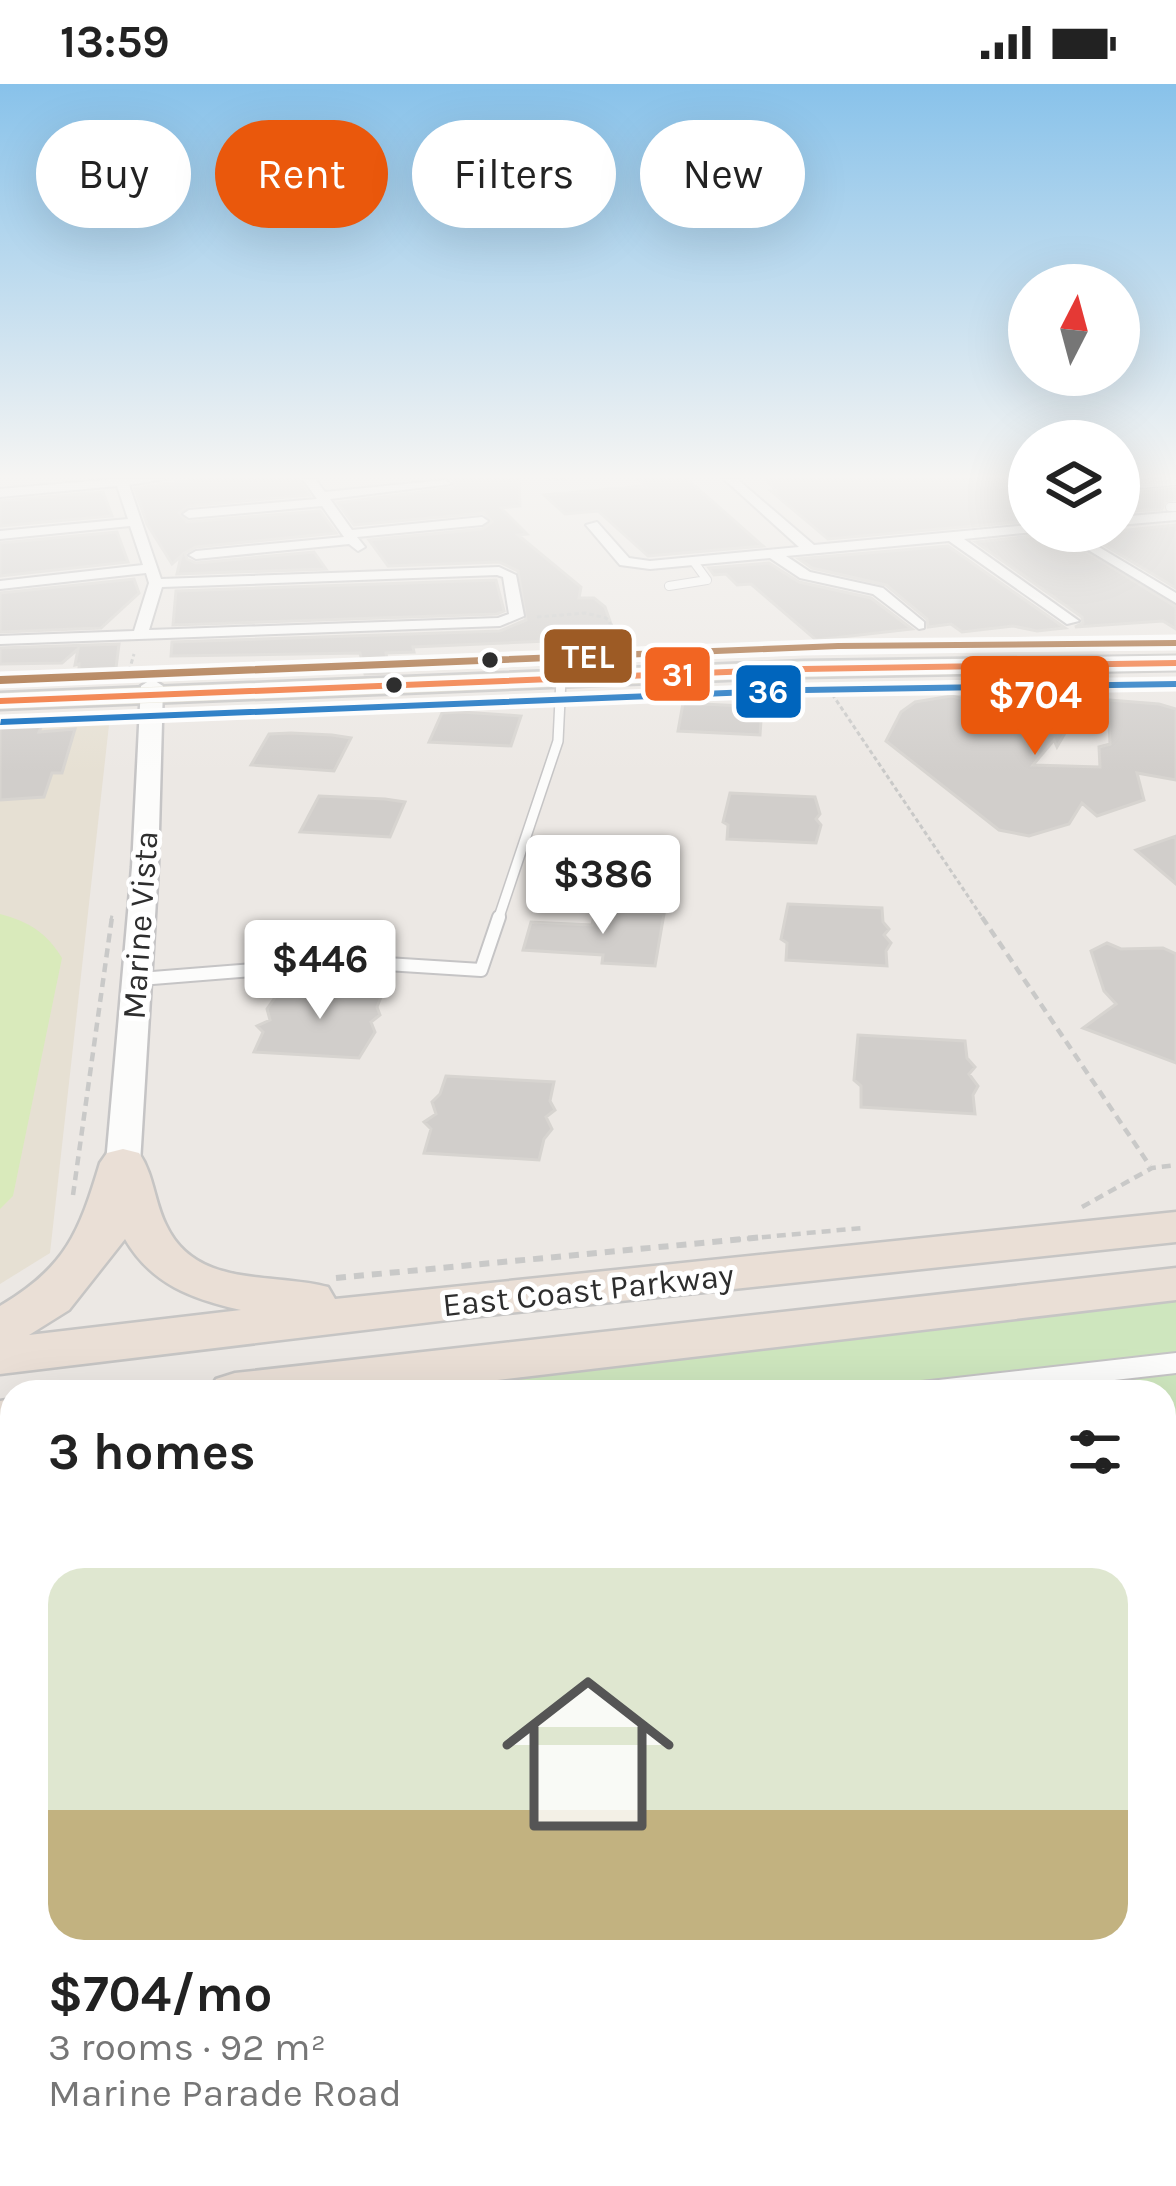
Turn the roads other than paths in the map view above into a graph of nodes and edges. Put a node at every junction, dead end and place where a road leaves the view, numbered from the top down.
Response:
1 (133, 577) edge
2 (154, 577) edge
3 (509, 577) edge
4 (705, 577) edge
5 (814, 577) edge
6 (1010, 577) edge
7 (1141, 577) edge
8 (0, 584) edge
9 (669, 586) dead end
10 (1176, 598) edge
11 (1072, 620) dead end
12 (919, 625) dead end
13 (140, 637) junction
14 (0, 640) edge
15 (1176, 652) edge
16 (1176, 663) edge
17 (561, 679) junction
18 (0, 689) edge
19 (151, 691) junction
20 (214, 694) junction
21 (99, 699) junction
22 (0, 701) edge
23 (149, 726) junction
24 (137, 979) junction
25 (123, 1163) junction
26 (1176, 1227) edge
27 (1176, 1284) edge
28 (489, 1298) junction
29 (0, 1329) edge
30 (0, 1356) edge
31 (1176, 1363) edge
32 (340, 1380) edge
33 (1027, 1380) edge

1 - 8 street
2 - 13 street
3 - 13 street
4 - 9 lane
5 - 12 street
6 - 11 street
7 - 10 street
13 - 14 street
15 - 19 main road
16 - 17 main road
17 - 20 main road
17 - 24 lane
18 - 19 main road
19 - 20 main road
19 - 21 main road
19 - 23 street, Marine Vista
20 - 23 main road
21 - 22 main road
21 - 23 main road
23 - 24 street, Marine Vista
24 - 25 street, Marine Vista
25 - 28 highway
25 - 29 highway
26 - 28 highway, East Coast Parkway
27 - 32 highway, East Coast Parkway
28 - 30 highway, East Coast Parkway
31 - 33 street

